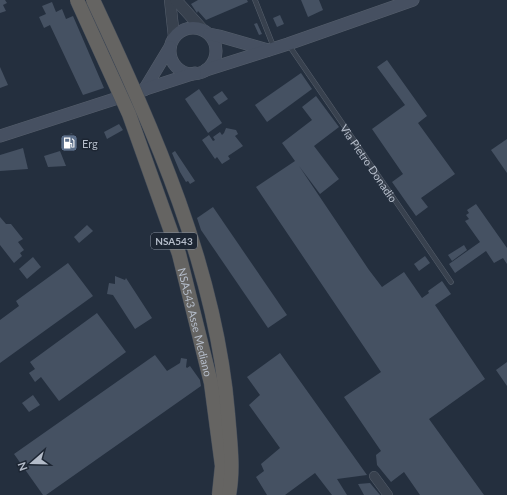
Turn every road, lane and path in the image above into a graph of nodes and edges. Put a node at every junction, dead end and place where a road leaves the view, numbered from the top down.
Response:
1 (77, 0) edge
2 (93, 0) edge
3 (170, 0) edge
4 (176, 0) edge
5 (255, 0) edge
6 (413, 0) edge
7 (206, 32) junction
8 (172, 42) junction
9 (288, 44) junction
10 (271, 49) junction
11 (200, 72) junction
12 (144, 90) junction
13 (0, 136) edge
14 (451, 282) dead end
15 (374, 476) dead end
16 (219, 495) edge
17 (229, 495) edge
18 (388, 495) edge

1 - 16 highway, NSA543 Asse Mediano / NSA543, bridge
2 - 17 highway, NSA543 Asse Mediano / NSA543, bridge
3 - 8 street
4 - 7 street
5 - 10 lane
6 - 9 main road
7 - 8 main road
7 - 10 main road
7 - 11 main road
8 - 11 main road
8 - 12 main road
9 - 10 main road
9 - 14 lane, Via Pietro Donadio
10 - 11 main road
11 - 12 main road
12 - 13 main road
15 - 18 street

